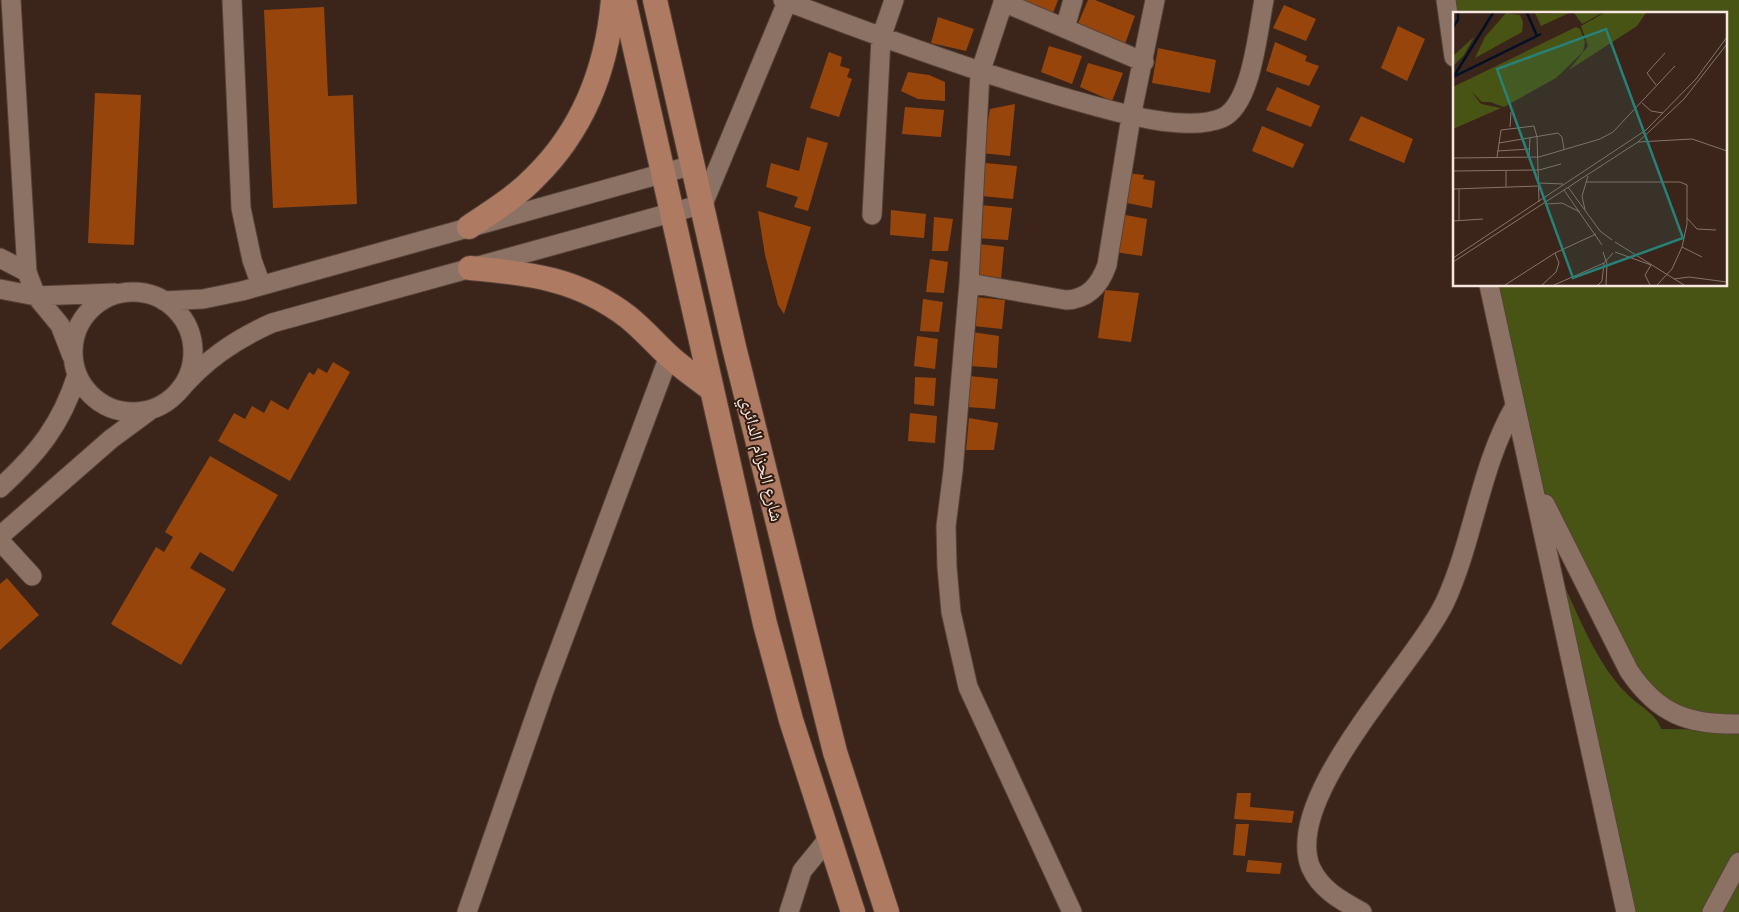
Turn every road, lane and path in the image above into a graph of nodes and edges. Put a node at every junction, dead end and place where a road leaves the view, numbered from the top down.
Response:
1 (11, 0) edge
2 (232, 0) edge
3 (613, 0) edge
4 (624, 0) edge
5 (655, 0) edge
6 (894, 0) edge
7 (1073, 0) edge
8 (1154, 0) edge
9 (1264, 0) edge
10 (1446, 0) edge
11 (785, 1) edge
12 (1004, 1) edge
13 (1065, 28) junction
14 (881, 38) junction
15 (1453, 50) edge
16 (1144, 62) junction
17 (980, 73) junction
18 (1132, 117) junction
19 (693, 165) junction
20 (663, 174) junction
21 (702, 204) junction
22 (671, 213) junction
23 (872, 215) dead end
24 (468, 228) junction
25 (0, 258) edge
26 (470, 268) junction
27 (28, 272) junction
28 (969, 283) junction
29 (261, 285) junction
30 (1489, 286) edge
31 (0, 288) edge
32 (120, 293) junction
33 (36, 296) junction
34 (164, 301) junction
35 (669, 356) junction
36 (75, 368) junction
37 (711, 388) junction
38 (177, 393) junction
39 (1515, 406) junction
40 (152, 409) junction
41 (1533, 481) junction
42 (0, 488) edge
43 (0, 536) edge
44 (0, 541) edge
45 (32, 576) dead end
46 (1739, 724) edge
47 (828, 839) junction
48 (1739, 862) edge
49 (467, 912) edge
50 (789, 912) edge
51 (853, 912) edge
52 (888, 912) edge
53 (1072, 912) edge
54 (1362, 912) edge
55 (1626, 912) edge
56 (1712, 912) edge

1 - 27 street
2 - 29 street
3 - 24 main road
4 - 20 main road, شارع الحزام الدائري
5 - 19 main road, شارع الحزام الدائري
6 - 14 street
7 - 13 street
8 - 16 street
9 - 18 street
10 - 15 street
11 - 14 street
11 - 21 street
12 - 13 street
12 - 17 street
13 - 16 street
14 - 17 street
14 - 23 street
16 - 18 street
17 - 18 street
17 - 28 street
18 - 28 street
19 - 20 street
19 - 21 main road, شارع الحزام الدائري
20 - 22 main road, شارع الحزام الدائري
20 - 24 street
21 - 22 street
21 - 52 main road, شارع الحزام الدائري
22 - 26 street
22 - 37 main road, شارع الحزام الدائري
24 - 29 street
25 - 27 street
26 - 35 main road
26 - 38 street
27 - 33 street
28 - 53 street
29 - 34 street
30 - 39 street
31 - 33 street
32 - 33 street
32 - 34 street
32 - 36 street
33 - 36 street
34 - 38 street
35 - 37 main road
35 - 49 street
36 - 40 street
36 - 42 street
37 - 47 main road, شارع الحزام الدائري
38 - 40 street
39 - 41 street
39 - 54 street
40 - 43 street
41 - 46 street
41 - 55 street
44 - 45 street
47 - 50 street
47 - 51 main road, شارع الحزام الدائري
48 - 56 street

